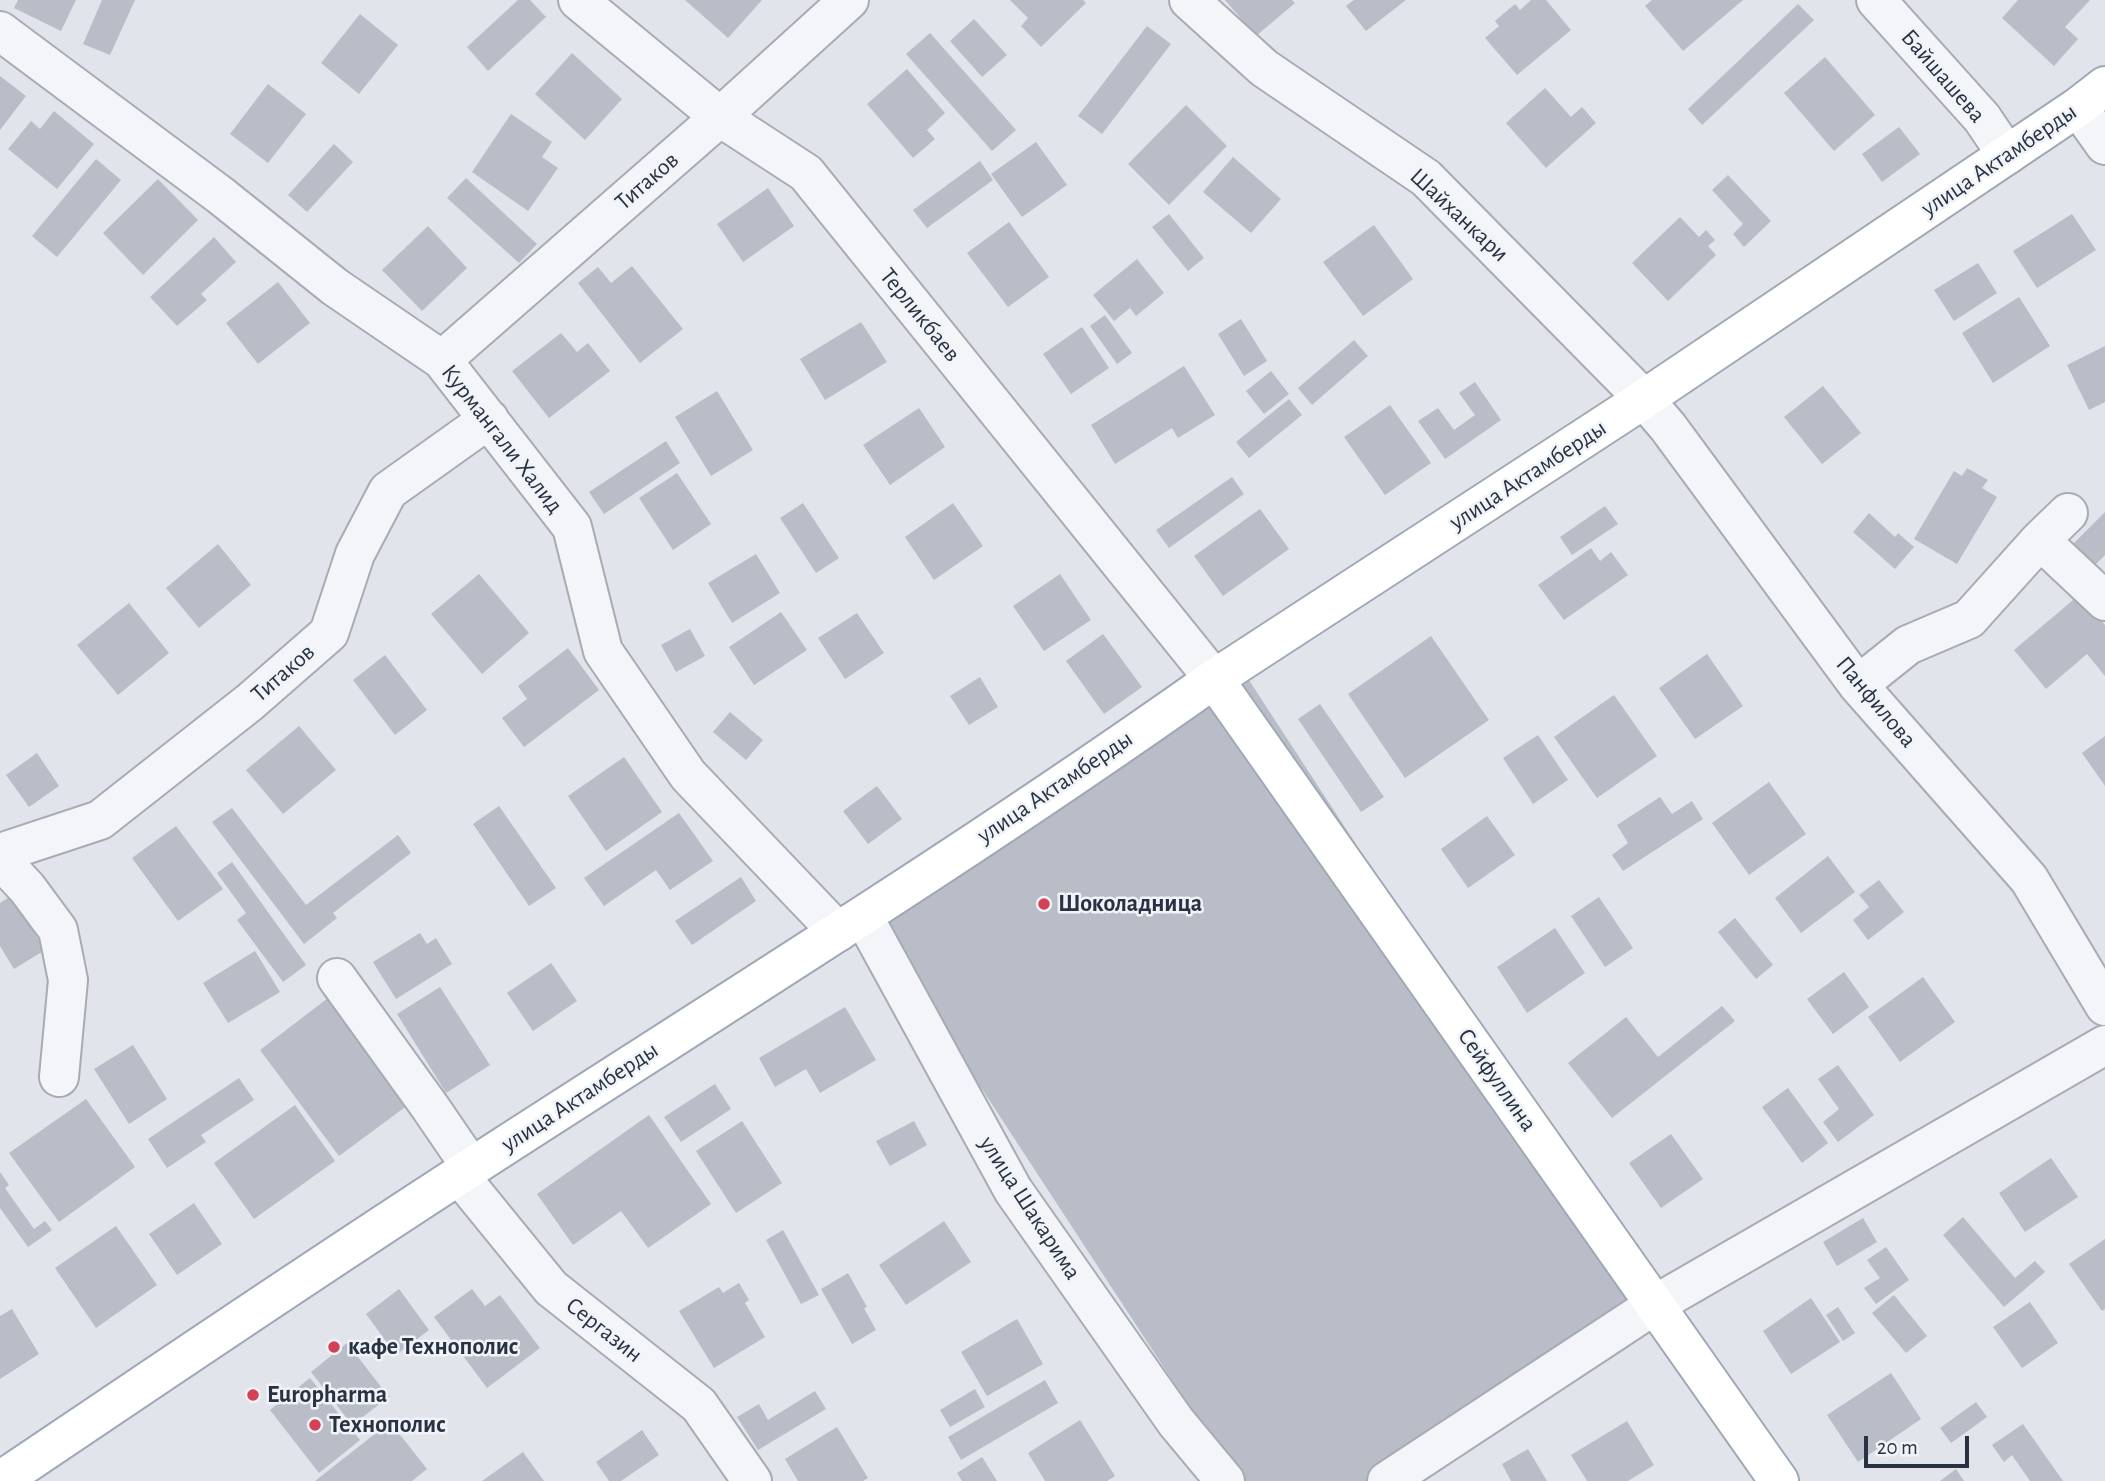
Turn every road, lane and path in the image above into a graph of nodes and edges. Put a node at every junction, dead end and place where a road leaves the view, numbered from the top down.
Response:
1 (578, 0) edge
2 (849, 0) edge
3 (1189, 0) edge
4 (1876, 0) edge
5 (0, 31) edge
6 (2092, 97) edge
7 (720, 117) junction
8 (2105, 145) edge
9 (2007, 155) junction
10 (442, 360) junction
11 (1644, 399) junction
12 (489, 419) junction
13 (2068, 513) dead end
14 (2040, 540) junction
15 (2105, 601) edge
16 (1213, 679) junction
17 (1858, 685) junction
18 (0, 853) edge
19 (0, 859) edge
20 (851, 924) junction
21 (337, 978) dead end
22 (2105, 1006) edge
23 (2105, 1045) edge
24 (59, 1077) dead end
25 (465, 1171) junction
26 (1656, 1304) junction
27 (0, 1481) edge
28 (752, 1481) edge
29 (1226, 1481) edge
30 (1387, 1481) edge
31 (1779, 1481) edge

1 - 7 street, Терликбаев
2 - 7 street, Титаков
3 - 11 street, Шайханкари
4 - 9 street, Байшашева
5 - 10 street, Курмангали Халид
6 - 8 street
6 - 9 main road, улица Актамберды
7 - 10 street, Титаков
7 - 16 street, Терликбаев
9 - 11 main road, улица Актамберды
10 - 12 street, Курмангали Халид
11 - 16 main road, улица Актамберды
11 - 17 street, Панфилова
12 - 18 street, Титаков
12 - 20 street, Курмангали Халид
13 - 14 street
14 - 15 street
14 - 17 street
16 - 20 main road, улица Актамберды
16 - 26 main road, Сейфуллина
17 - 22 street, Панфилова
19 - 24 street
20 - 25 main road, улица Актамберды
20 - 29 street, улица Шакарима
21 - 25 street, Сергазин
23 - 26 street
25 - 27 main road, улица Актамберды
25 - 28 street, Сергазин
26 - 30 street
26 - 31 main road, Сейфуллина

